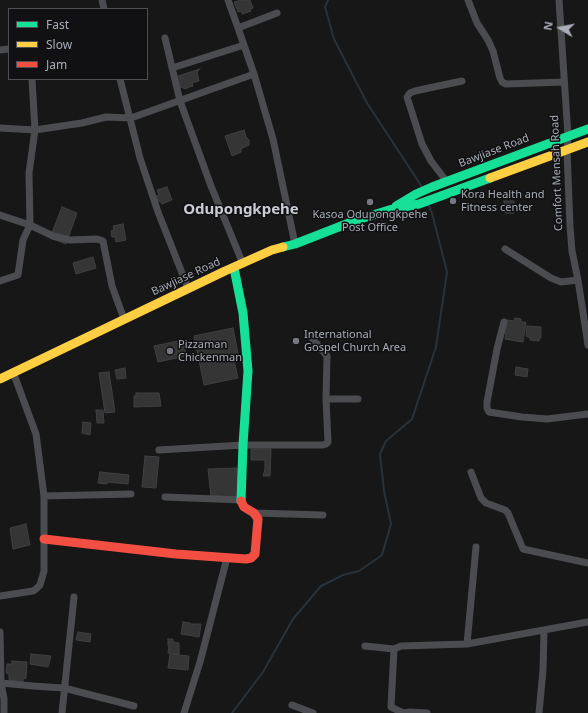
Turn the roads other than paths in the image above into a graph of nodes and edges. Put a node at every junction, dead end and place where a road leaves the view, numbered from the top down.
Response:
1 (228, 0) edge
2 (468, 0) edge
3 (559, 0) edge
4 (277, 13) dead end
5 (238, 28) junction
6 (165, 38) dead end
7 (244, 45) junction
8 (172, 68) junction
9 (254, 74) junction
10 (32, 80) edge
11 (120, 80) edge
12 (462, 81) dead end
13 (564, 82) junction
14 (180, 100) junction
15 (131, 118) junction
16 (0, 128) edge
17 (588, 129) edge
18 (35, 130) junction
19 (568, 136) junction
20 (588, 142) edge
21 (567, 150) junction
22 (447, 182) junction
23 (389, 210) junction
24 (0, 215) edge
25 (30, 225) junction
26 (295, 244) junction
27 (504, 249) dead end
28 (244, 264) junction
29 (234, 268) junction
30 (578, 280) junction
31 (0, 281) edge
32 (188, 288) junction
33 (580, 290) junction
34 (588, 292) edge
35 (124, 319) junction
36 (504, 322) dead end
37 (312, 338) dead end
38 (588, 345) edge
39 (13, 372) junction
40 (0, 379) edge
41 (326, 399) junction
42 (358, 399) dead end
43 (588, 414) edge
44 (243, 445) junction
45 (159, 450) dead end
46 (471, 472) dead end
47 (130, 494) dead end
48 (44, 496) junction
49 (165, 497) dead end
50 (241, 500) junction
51 (254, 513) junction
52 (323, 515) dead end
53 (44, 538) junction
54 (476, 547) dead end
55 (227, 558) junction
56 (588, 563) edge
57 (0, 596) edge
58 (74, 597) dead end
59 (588, 622) edge
60 (544, 631) junction
61 (0, 632) edge
62 (468, 644) junction
63 (365, 646) dead end
64 (394, 649) junction
65 (1, 683) junction
66 (64, 688) junction
67 (292, 705) dead end
68 (134, 706) dead end
69 (4, 713) edge
70 (62, 713) edge
71 (184, 713) edge
72 (313, 713) edge
73 (403, 713) edge
74 (427, 713) edge
75 (539, 713) edge

1 - 5 street
2 - 13 street
3 - 13 street, Comfort Mensah Road
4 - 5 street
5 - 7 street
6 - 8 street
7 - 8 street
7 - 9 street
8 - 14 street
9 - 14 street
9 - 26 street
10 - 18 street
11 - 15 street
12 - 22 street
13 - 19 street, Comfort Mensah Road
14 - 15 street
14 - 28 street
15 - 18 street
15 - 32 street
16 - 18 street
17 - 19 main road, Bawjiase Road
18 - 25 street
19 - 21 street, Comfort Mensah Road
19 - 22 main road, Bawjiase Road
20 - 21 main road, Bawjiase Road
21 - 23 main road, Bawjiase Road
21 - 30 street, Comfort Mensah Road
22 - 23 main road, Bawjiase Road
23 - 26 main road, Bawjiase Road
24 - 25 street
25 - 31 street
25 - 35 street
26 - 28 main road, Bawjiase Road
27 - 30 street
28 - 29 main road, Bawjiase Road
29 - 32 main road, Bawjiase Road
29 - 44 main road
30 - 33 street, Comfort Mensah Road
32 - 35 main road, Bawjiase Road
33 - 34 street
33 - 38 street, Comfort Mensah Road
35 - 39 main road, Bawjiase Road
36 - 43 street
37 - 41 street
39 - 40 main road, Bawjiase Road
39 - 48 street
41 - 42 street
41 - 44 street
44 - 45 street
44 - 50 main road
46 - 56 street
47 - 48 street
48 - 53 street
49 - 50 street
50 - 51 main road
51 - 52 street
51 - 55 main road
53 - 55 main road
53 - 57 street
54 - 62 street
55 - 71 street
58 - 66 street
59 - 60 street
60 - 62 street
60 - 75 street
61 - 65 street
62 - 64 street
63 - 64 street
64 - 73 street
65 - 66 street
65 - 69 street
66 - 68 street
66 - 70 street
67 - 72 street
73 - 74 street

